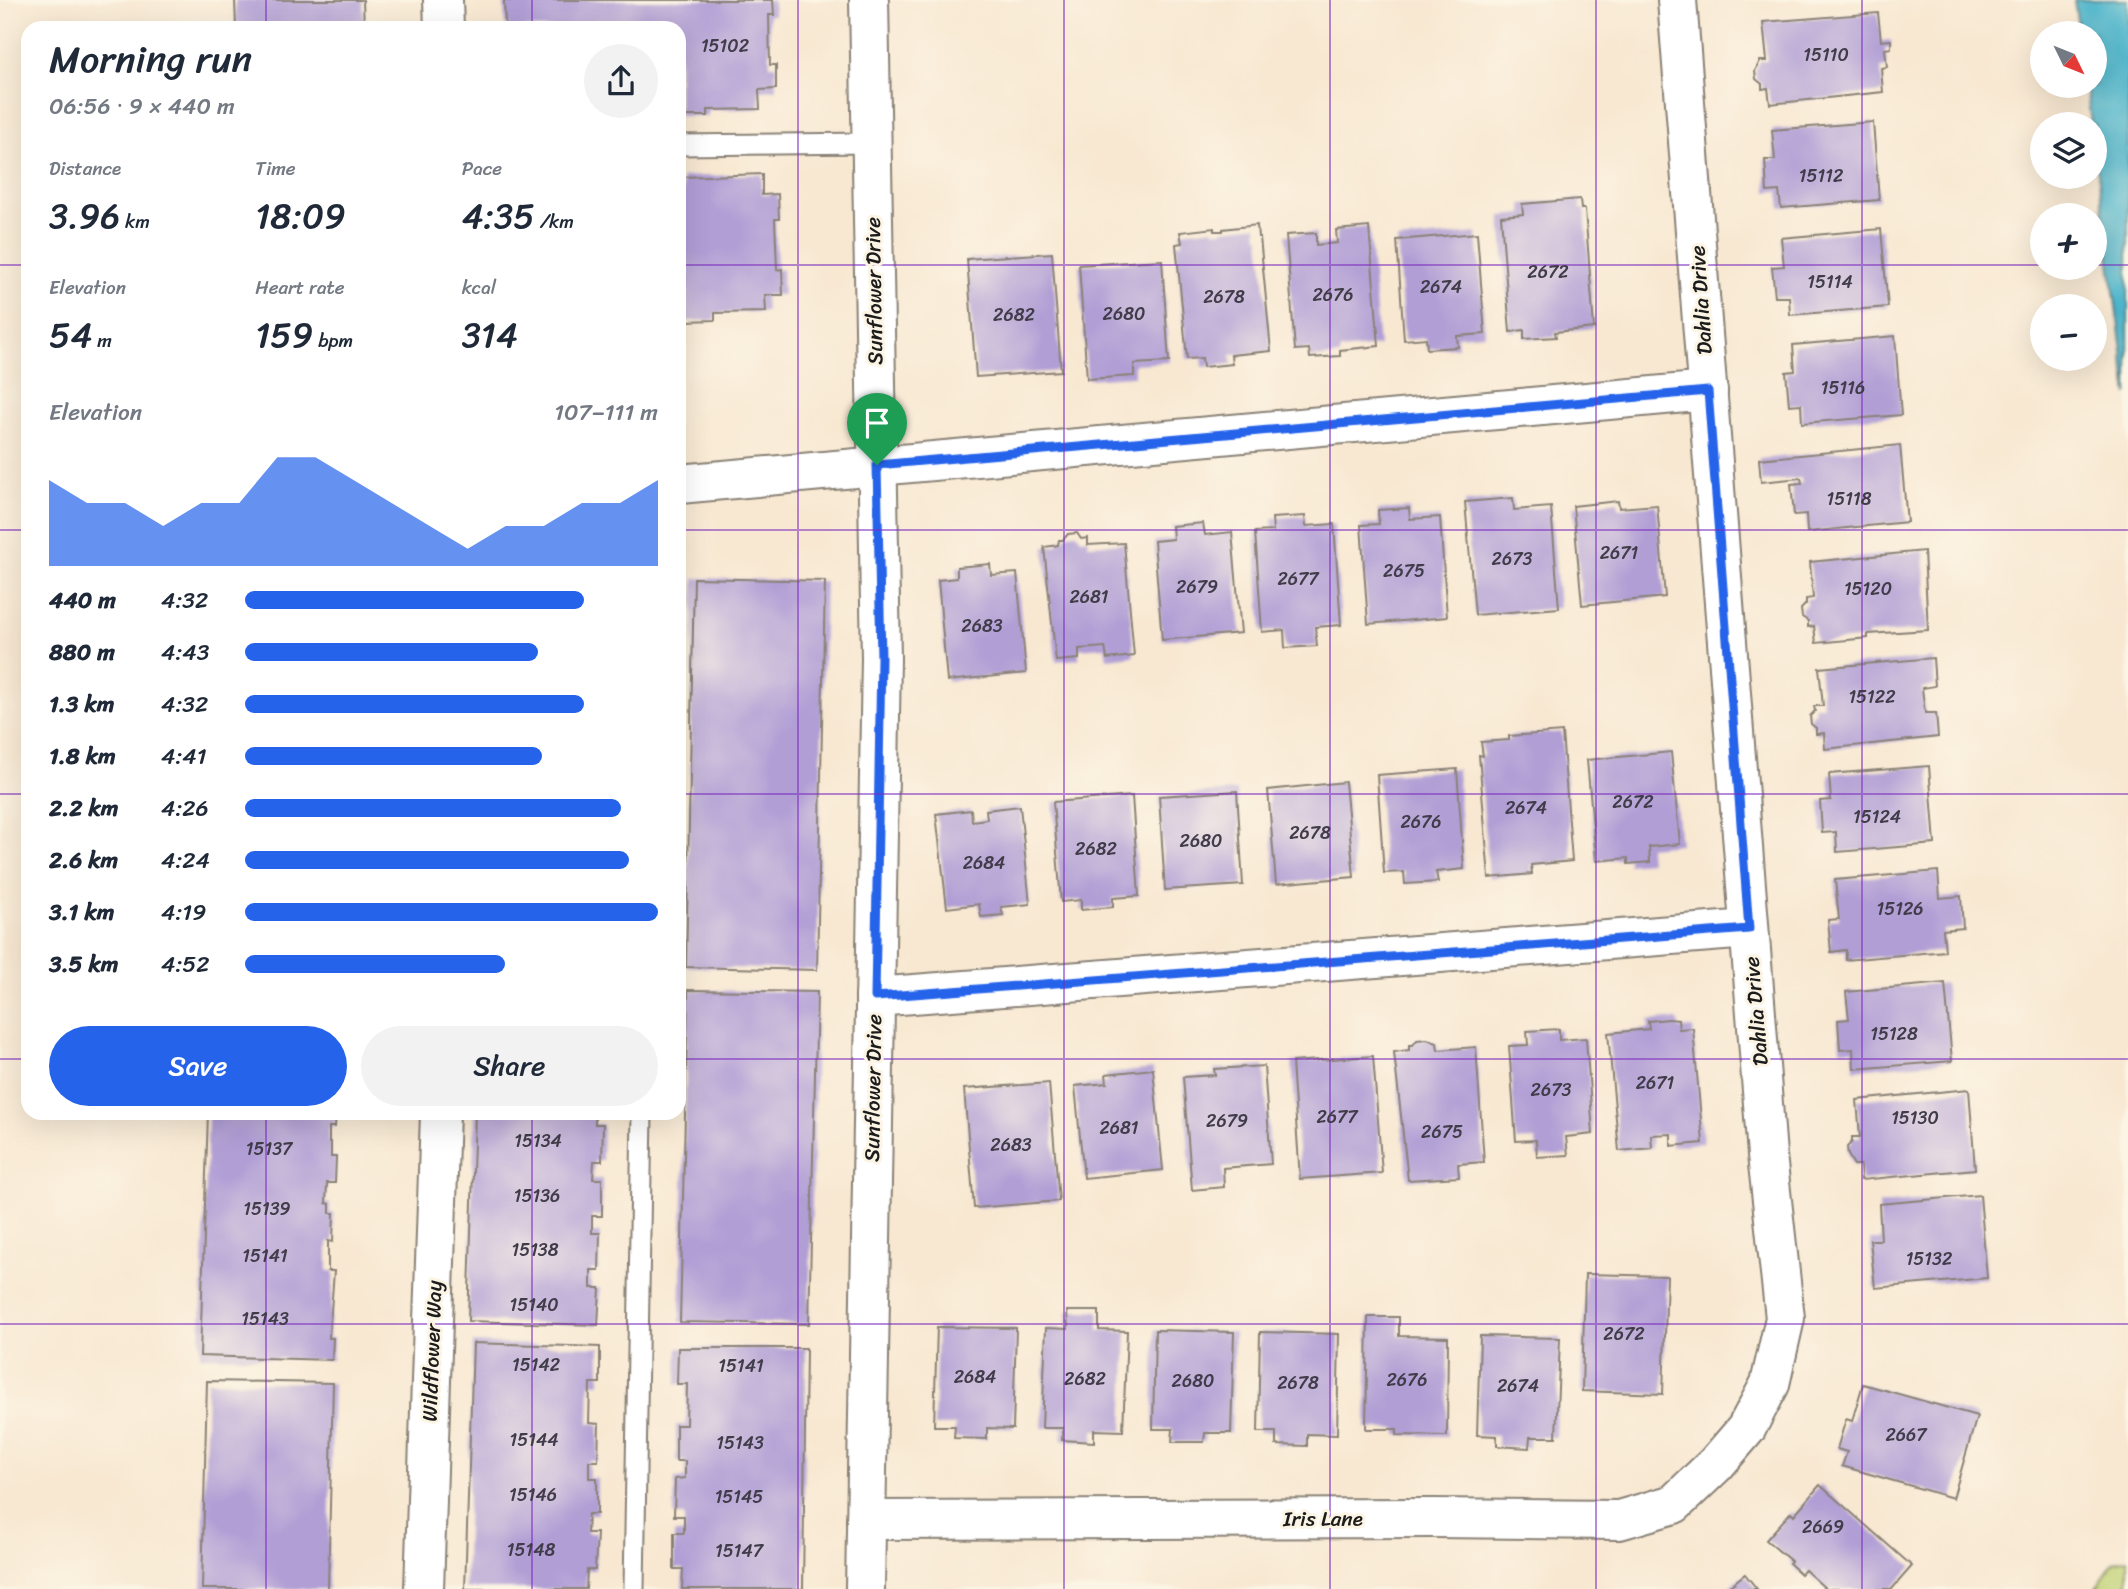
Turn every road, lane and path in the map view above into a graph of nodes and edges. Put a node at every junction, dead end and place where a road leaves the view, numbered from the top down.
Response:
1 (443, 0) edge
2 (869, 0) edge
3 (1677, 0) edge
4 (444, 21) edge
5 (872, 143) junction
6 (686, 145) edge
7 (1708, 391) junction
8 (877, 465) junction
9 (686, 483) edge
10 (1749, 929) junction
11 (875, 997) junction
12 (440, 1120) edge
13 (642, 1120) edge
14 (1746, 1429) joint
15 (866, 1520) junction
16 (424, 1589) edge
17 (634, 1589) edge
18 (865, 1589) edge

1 - 4 street
2 - 5 street, Sunflower Drive
3 - 7 street, Dahlia Drive
5 - 6 lane
5 - 8 street, Sunflower Drive
7 - 8 street
7 - 10 street, Dahlia Drive
8 - 9 street
8 - 11 street, Sunflower Drive
10 - 11 street
10 - 14 street, Dahlia Drive
11 - 15 street, Sunflower Drive
12 - 16 street, Wildflower Way
13 - 17 lane
14 - 15 street, Iris Lane
15 - 18 street, Sunflower Drive

